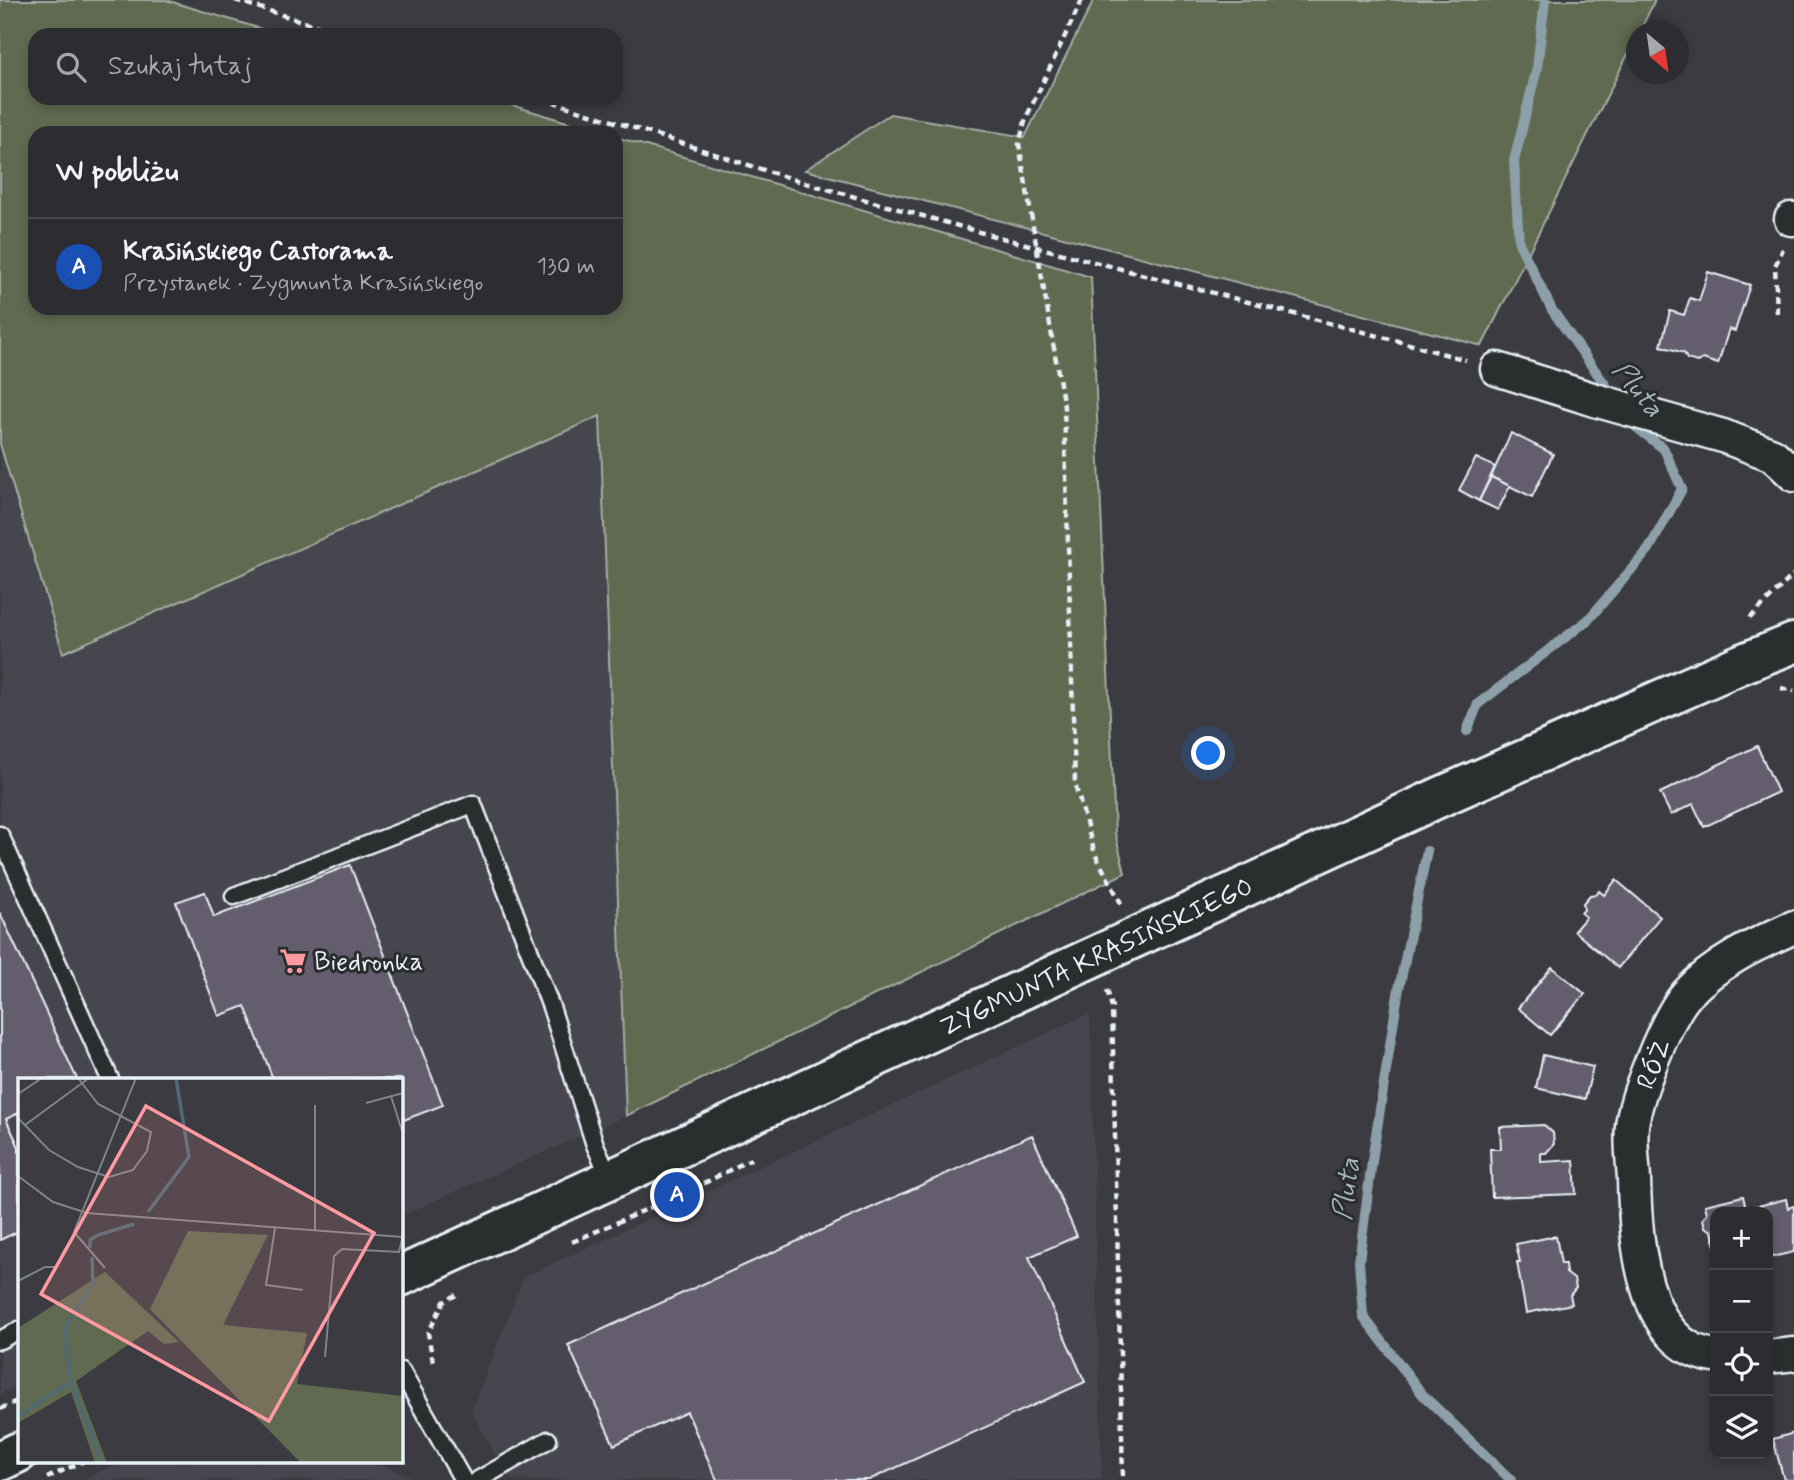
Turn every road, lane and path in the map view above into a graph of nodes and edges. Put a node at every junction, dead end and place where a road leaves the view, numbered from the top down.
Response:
1 (235, 0) edge
2 (1082, 0) edge
3 (323, 28) edge
4 (563, 105) edge
5 (1793, 219) edge
6 (1036, 246) junction
7 (1777, 313) dead end
8 (1497, 369) joint
9 (1794, 475) edge
10 (1794, 643) edge
11 (0, 835) edge
12 (234, 896) dead end
13 (1794, 927) edge
14 (1139, 937) junction
15 (1096, 956) junction
16 (110, 1078) edge
17 (611, 1180) junction
18 (402, 1276) edge
19 (18, 1331) edge
20 (0, 1340) edge
21 (1794, 1354) edge
22 (1710, 1356) edge
23 (1773, 1356) edge
24 (402, 1373) edge
25 (18, 1400) edge
26 (0, 1409) edge
27 (548, 1440) dead end
28 (18, 1452) edge
29 (0, 1461) edge
30 (82, 1462) edge
31 (43, 1480) edge
32 (463, 1480) edge
33 (478, 1480) edge
34 (1123, 1480) edge

1 - 3 path
2 - 6 path
4 - 6 path
5 - 7 path
6 - 8 path
6 - 14 path
8 - 9 street
10 - 14 street, ZYGMUNTA KRASIŃSKIEGO
11 - 16 lane
12 - 17 lane
13 - 22 street, RÓŻ
14 - 15 street, ZYGMUNTA KRASIŃSKIEGO
15 - 17 street, ZYGMUNTA KRASIŃSKIEGO
15 - 34 path
17 - 18 street, ZYGMUNTA KRASIŃSKIEGO
19 - 20 lane
21 - 23 street
24 - 32 lane
25 - 26 path
27 - 33 lane
28 - 29 street
30 - 31 path

